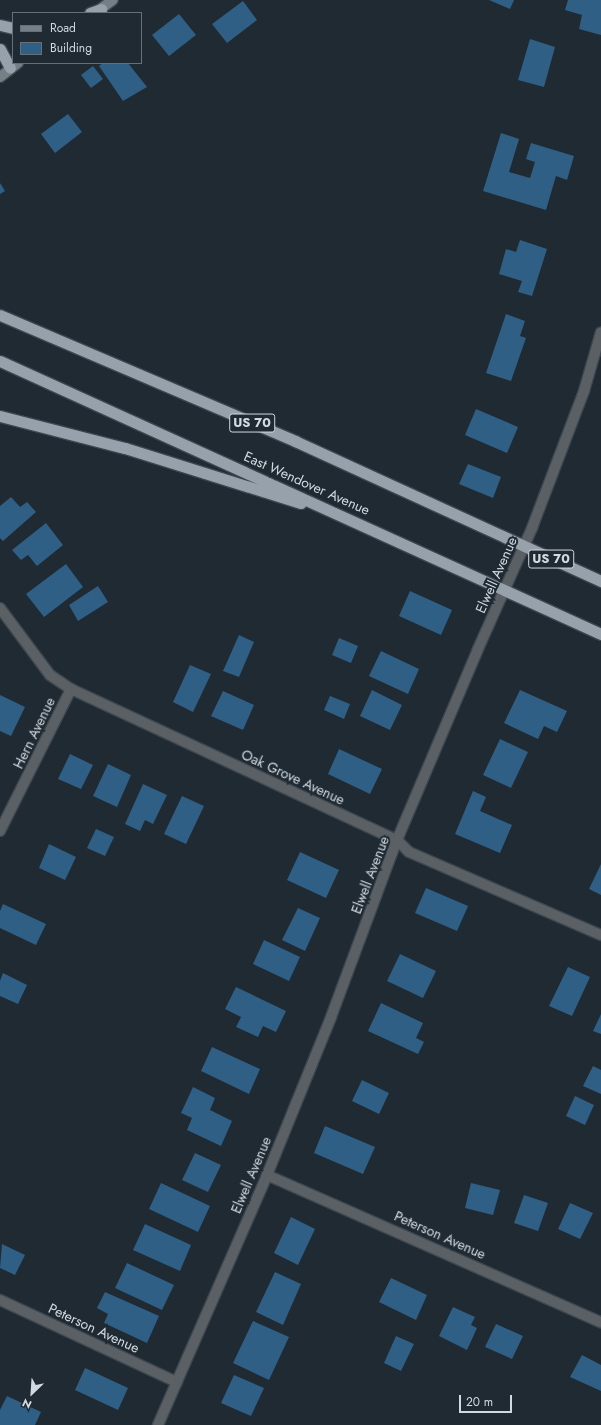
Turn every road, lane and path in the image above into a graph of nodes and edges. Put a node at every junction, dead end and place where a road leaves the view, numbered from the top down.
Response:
1 (113, 0) edge
2 (95, 12) edge
3 (0, 24) edge
4 (12, 28) edge
5 (0, 50) edge
6 (12, 64) edge
7 (14, 66) edge
8 (0, 77) edge
9 (0, 315) edge
10 (601, 332) edge
11 (0, 361) edge
12 (0, 416) edge
13 (346, 517) junction
14 (524, 547) junction
15 (601, 581) edge
16 (504, 590) junction
17 (0, 608) edge
18 (601, 634) edge
19 (71, 689) junction
20 (0, 831) edge
21 (397, 840) junction
22 (601, 935) edge
23 (267, 1175) junction
24 (0, 1300) edge
25 (601, 1322) edge
26 (177, 1382) junction
27 (158, 1425) edge

1 - 2 main road
3 - 4 highway
5 - 6 highway
7 - 8 main road
9 - 14 highway, US 70
10 - 14 street, Elwell Avenue
11 - 13 highway, East Wendover Avenue
12 - 13 highway
13 - 16 highway, East Wendover Avenue
14 - 15 highway, US 70
14 - 16 street, Elwell Avenue
16 - 18 highway, East Wendover Avenue
16 - 21 street, Elwell Avenue
17 - 19 street, Oak Grove Avenue
19 - 20 street, Hern Avenue
19 - 21 street, Oak Grove Avenue
21 - 22 street, Oak Grove Avenue
21 - 23 street, Elwell Avenue
23 - 25 street, Peterson Avenue
23 - 26 street, Elwell Avenue
24 - 26 street, Peterson Avenue
26 - 27 street, Elwell Avenue

